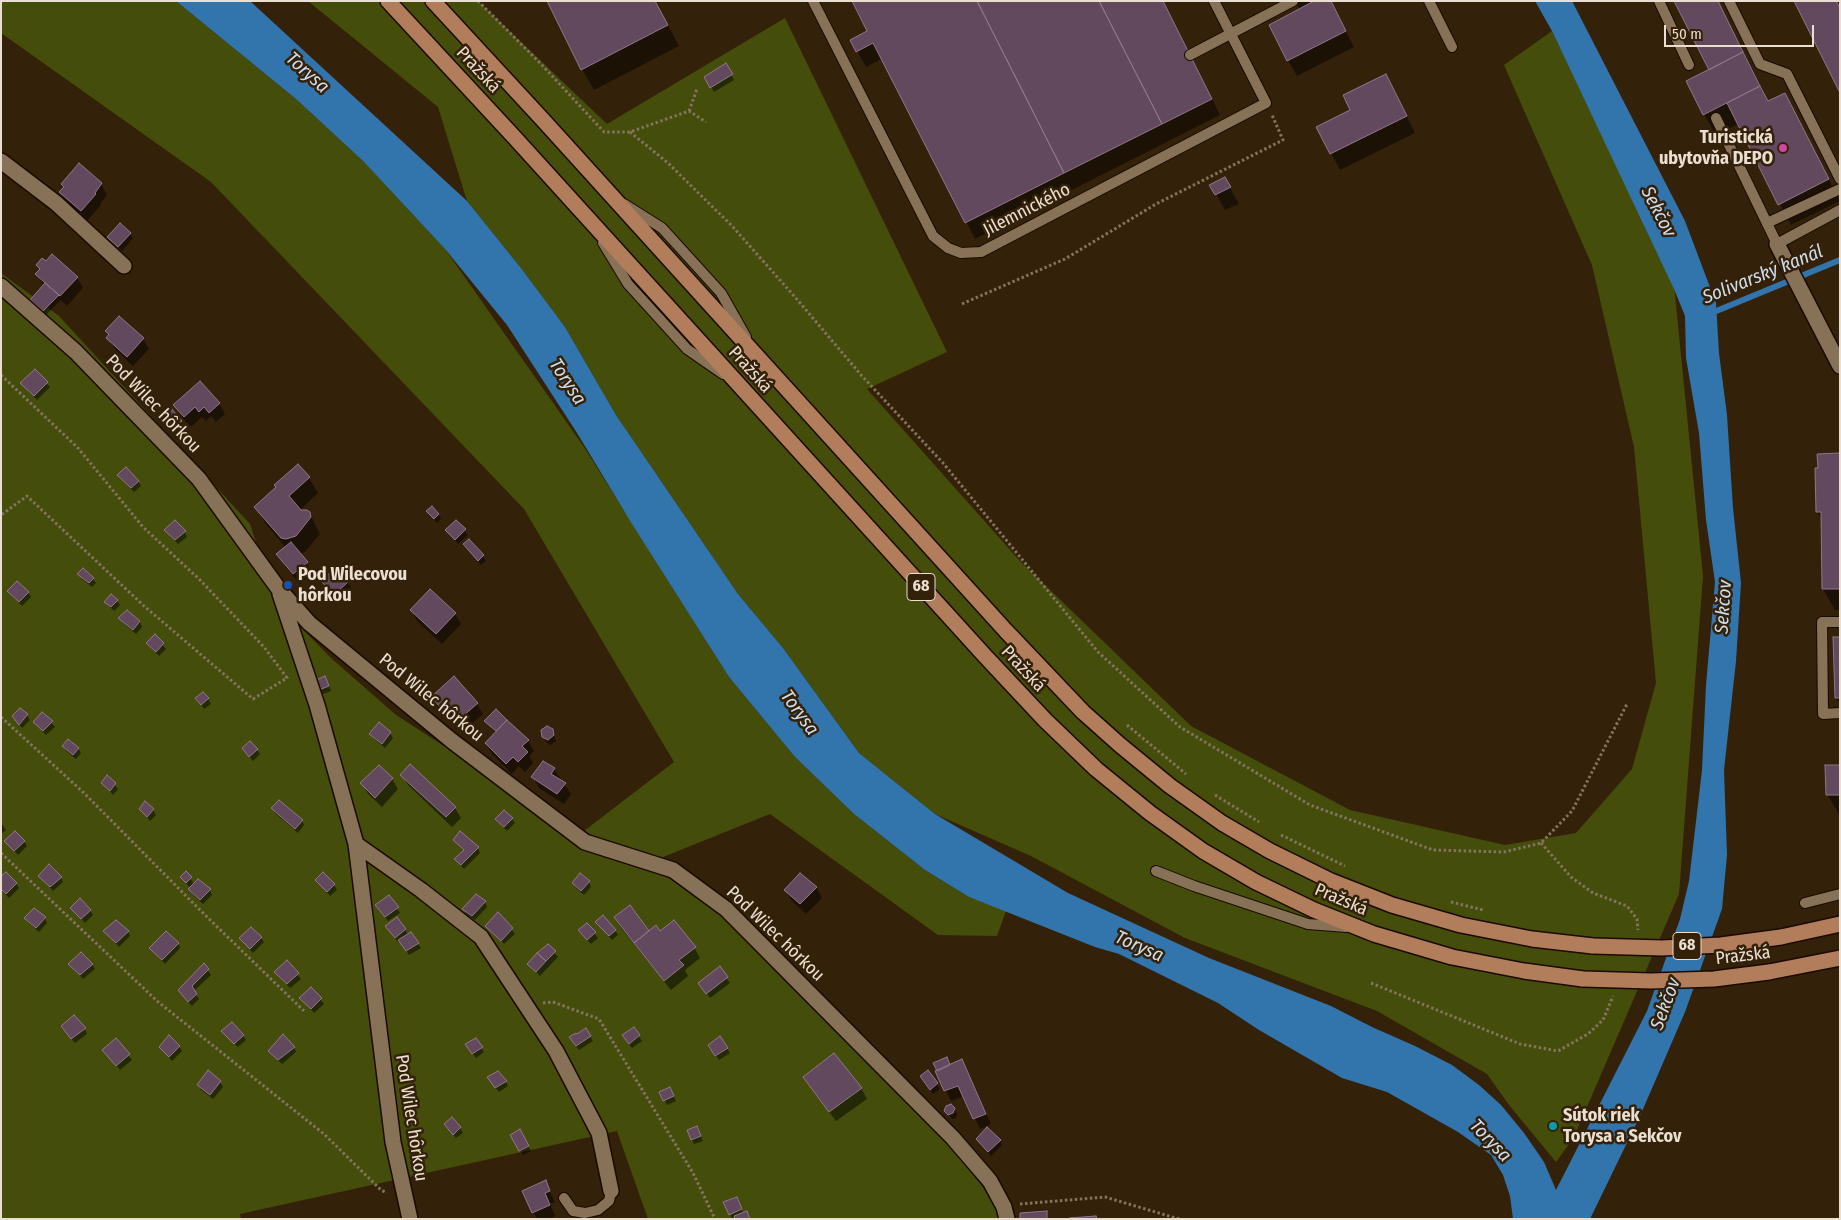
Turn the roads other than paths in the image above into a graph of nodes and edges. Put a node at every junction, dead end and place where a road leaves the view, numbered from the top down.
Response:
1 (388, 1) edge
2 (433, 1) edge
3 (813, 1) edge
4 (1214, 1) edge
5 (1293, 1) edge
6 (1429, 1) edge
7 (1659, 1) edge
8 (1729, 1) edge
9 (1230, 34) junction
10 (1452, 47) dead end
11 (1190, 55) dead end
12 (1689, 65) dead end
13 (1716, 118) dead end
14 (1, 161) edge
15 (1840, 179) edge
16 (1840, 189) edge
17 (1840, 210) edge
18 (1767, 223) junction
19 (1777, 244) junction
20 (124, 266) dead end
21 (1, 286) edge
22 (1840, 366) edge
23 (278, 588) junction
24 (1840, 622) edge
25 (1840, 713) edge
26 (356, 844) junction
27 (1156, 871) dead end
28 (1840, 894) edge
29 (1805, 903) dead end
30 (1840, 924) edge
31 (1357, 927) junction
32 (1840, 958) edge
33 (611, 1191) joint
34 (564, 1198) dead end
35 (409, 1212) edge
36 (1006, 1213) edge
37 (572, 1215) edge

1 - 31 main road, Pražská / 68
2 - 30 main road, Pražská / 68, bridge
3 - 9 lane, Jilemnického
4 - 9 lane
5 - 9 lane
6 - 10 lane
7 - 12 lane
8 - 15 lane
9 - 11 lane
13 - 18 lane
14 - 20 street
16 - 18 lane
17 - 19 lane
18 - 19 lane
19 - 22 street
21 - 23 street, Pod Wilec hôrkou
23 - 26 street, Pod Wilec hôrkou
23 - 36 street, Pod Wilec hôrkou
24 - 25 lane
26 - 33 street
26 - 35 street, Pod Wilec hôrkou
27 - 31 lane
28 - 29 lane
31 - 32 main road, Pražská / 68, bridge
33 - 37 lane
34 - 37 lane

